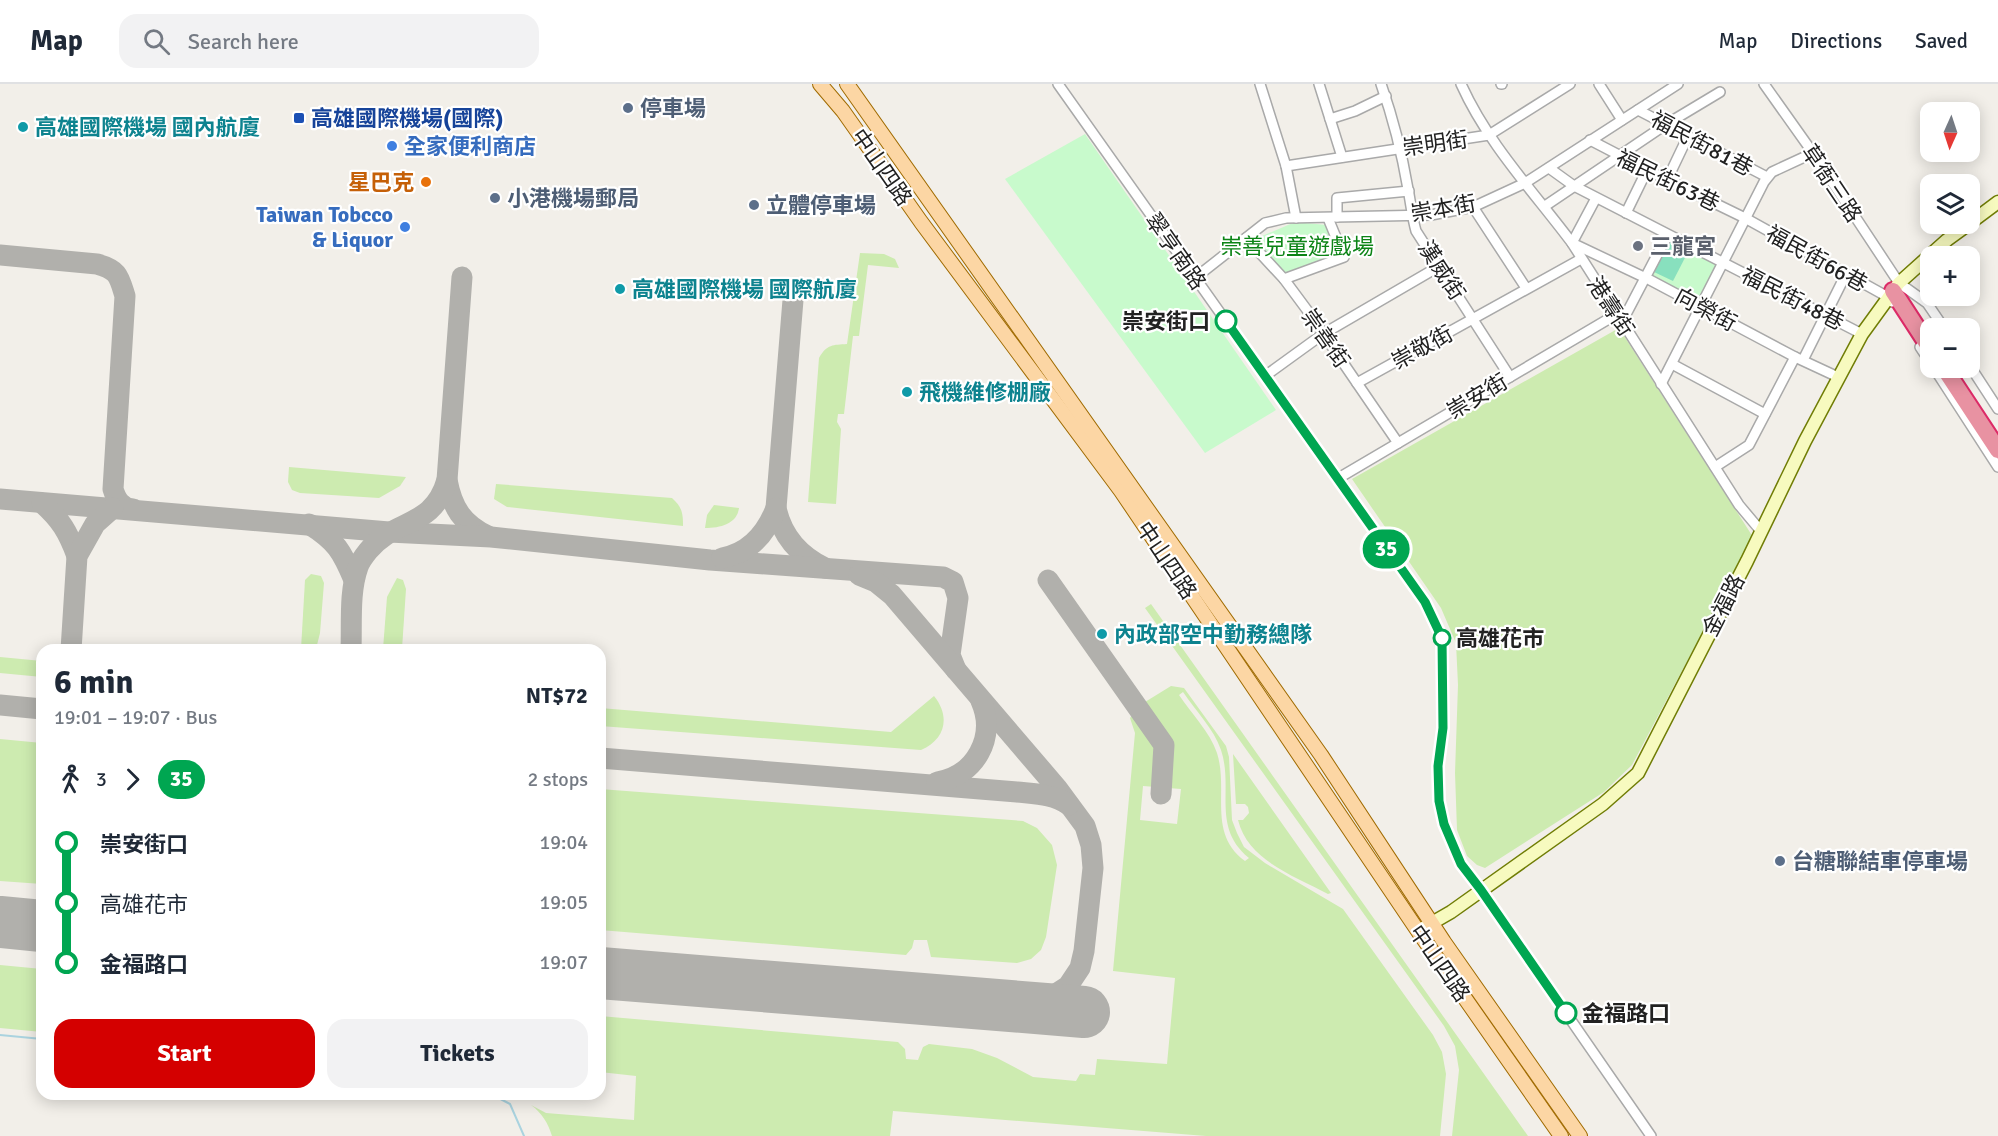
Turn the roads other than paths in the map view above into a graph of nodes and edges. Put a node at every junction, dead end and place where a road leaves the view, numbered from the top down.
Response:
1 (820, 84) edge
2 (847, 84) edge
3 (1260, 84) edge
4 (1319, 84) edge
5 (1382, 84) edge
6 (1461, 84) edge
7 (1570, 84) edge
8 (1599, 84) edge
9 (1678, 84) edge
10 (1764, 84) edge
11 (1060, 85) edge
12 (1720, 92) dead end
13 (1386, 96) junction
14 (1638, 110) junction
15 (1330, 119) junction
16 (1622, 120) junction
17 (1665, 125) junction
18 (1489, 135) junction
19 (1688, 136) junction
20 (1590, 140) junction
21 (1399, 148) junction
22 (1813, 153) junction
23 (1619, 156) junction
24 (1342, 157) junction
25 (1286, 166) junction
26 (1549, 168) junction
27 (1647, 170) junction
28 (1767, 177) junction
29 (1667, 180) junction
30 (1525, 183) junction
31 (1574, 186) junction
32 (1409, 191) junction
33 (1596, 198) junction
34 (1998, 202) edge
35 (1545, 206) junction
36 (1473, 207) junction
37 (1626, 213) junction
38 (1411, 215) junction
39 (1980, 216) edge
40 (1296, 218) junction
41 (1332, 218) junction
42 (1745, 218) junction
43 (1955, 234) edge
44 (1667, 236) junction
45 (1246, 238) junction
46 (1572, 243) junction
47 (1581, 259) junction
48 (1723, 262) junction
49 (1438, 267) junction
50 (1846, 274) junction
51 (1646, 277) junction
52 (1195, 278) junction
53 (1284, 279) junction
54 (1526, 288) junction
55 (1893, 290) junction
56 (1702, 306) junction
57 (1826, 315) junction
58 (1473, 318) junction
59 (1619, 318) junction
60 (1937, 318) edge
61 (1920, 320) edge
62 (1920, 332) edge
63 (1323, 334) junction
64 (1862, 334) junction
65 (1920, 343) edge
66 (1799, 358) junction
67 (1672, 364) junction
68 (1265, 376) junction
69 (1510, 377) junction
70 (1838, 377) junction
71 (1940, 378) edge
72 (1951, 378) edge
73 (1962, 378) edge
74 (1978, 378) edge
75 (1357, 383) junction
76 (1661, 384) junction
77 (1998, 408) edge
78 (1765, 414) junction
79 (1998, 432) edge
80 (1398, 443) junction
81 (1998, 450) edge
82 (1715, 467) junction
83 (1998, 467) edge
84 (1337, 479) junction
85 (1760, 530) junction
86 (1481, 890) junction
87 (1431, 922) junction
88 (1418, 931) junction
89 (1561, 1136) edge
90 (1580, 1136) edge
91 (1651, 1136) edge

1 - 88 main road, 中山四路
2 - 87 main road, 中山四路
3 - 25 street
4 - 15 street
5 - 13 street, 漢威街
6 - 18 street, 港壽街
7 - 18 street, 崇明街
8 - 16 street
9 - 14 street, 崇本街
10 - 22 street, 草衙三路
11 - 52 street, 翠亨南路
12 - 17 street
13 - 15 street
13 - 21 street, 漢威街
14 - 16 street, 崇本街
14 - 17 street, 福民街81巷
15 - 24 street
16 - 20 street, 崇本街
17 - 19 street, 福民街81巷
17 - 23 street
18 - 21 street, 崇明街
18 - 30 street, 港壽街
19 - 28 street, 福民街81巷
19 - 29 street
20 - 23 street, 福民街63巷
20 - 26 street, 崇本街
21 - 24 street, 崇明街
21 - 32 street, 漢威街
22 - 28 street
22 - 55 street, 草衙三路
23 - 27 street, 福民街63巷
23 - 31 street
24 - 25 street, 崇明街
25 - 40 street
26 - 30 street, 崇本街
26 - 31 street, 福民街48巷
27 - 29 street, 福民街63巷
27 - 37 street
28 - 42 street
29 - 42 street, 福民街63巷
30 - 35 street, 港壽街
30 - 36 street, 崇本街
31 - 33 street, 福民街48巷
31 - 35 street
32 - 38 street, 漢威街
32 - 41 street
33 - 37 street, 福民街48巷
33 - 46 street
34 - 39 street, 金福路
35 - 46 street, 港壽街
36 - 38 street, 崇本街
36 - 54 street
37 - 44 street, 福民街48巷
38 - 41 street, 崇本街
38 - 49 street, 漢威街
40 - 41 street, 崇本街
40 - 45 street, 崇本街
41 - 53 street
42 - 48 street
42 - 50 street, 福民街66巷
43 - 55 street, 金福路
44 - 48 street, 福民街48巷
44 - 51 street
45 - 52 street, 崇本街
45 - 53 street, 崇善街
46 - 47 street, 港壽街
46 - 51 street, 向榮街
47 - 54 street, 崇敬街
47 - 59 street, 港壽街
48 - 56 street
48 - 57 street, 福民街48巷
49 - 58 street, 漢威街
49 - 63 street
50 - 55 street, 福民街66巷
50 - 57 street
51 - 56 street, 向榮街
51 - 59 street
52 - 68 street, 翠亨南路
53 - 63 street, 崇善街
54 - 58 street, 崇敬街
55 - 60 street
55 - 61 highway
55 - 62 highway
55 - 64 street, 金福路
55 - 65 street, 草衙三路
56 - 66 street, 向榮街
56 - 67 street
57 - 64 street, 福民街48巷
57 - 66 street
58 - 69 street, 漢威街
58 - 75 street, 崇敬街
59 - 69 street, 崇安街
59 - 76 street, 港壽街
63 - 68 street
63 - 75 street, 崇善街
64 - 70 street, 金福路
66 - 70 street, 向榮街
66 - 78 street
67 - 76 street
67 - 78 street
68 - 84 street, 翠亨南路
69 - 80 street, 崇安街
70 - 85 street, 金福路
71 - 83 street
72 - 81 highway
73 - 79 highway
74 - 77 street
75 - 80 street, 崇善街
76 - 82 street, 港壽街
78 - 82 street
80 - 84 street, 崇安街
82 - 85 street, 港壽街
84 - 86 street, 翠亨南路
85 - 86 street, 金福路
86 - 87 street, 金福路
86 - 91 street, 翠亨南路
87 - 88 street, 金福路
87 - 90 main road, 中山四路
88 - 89 main road, 中山四路

